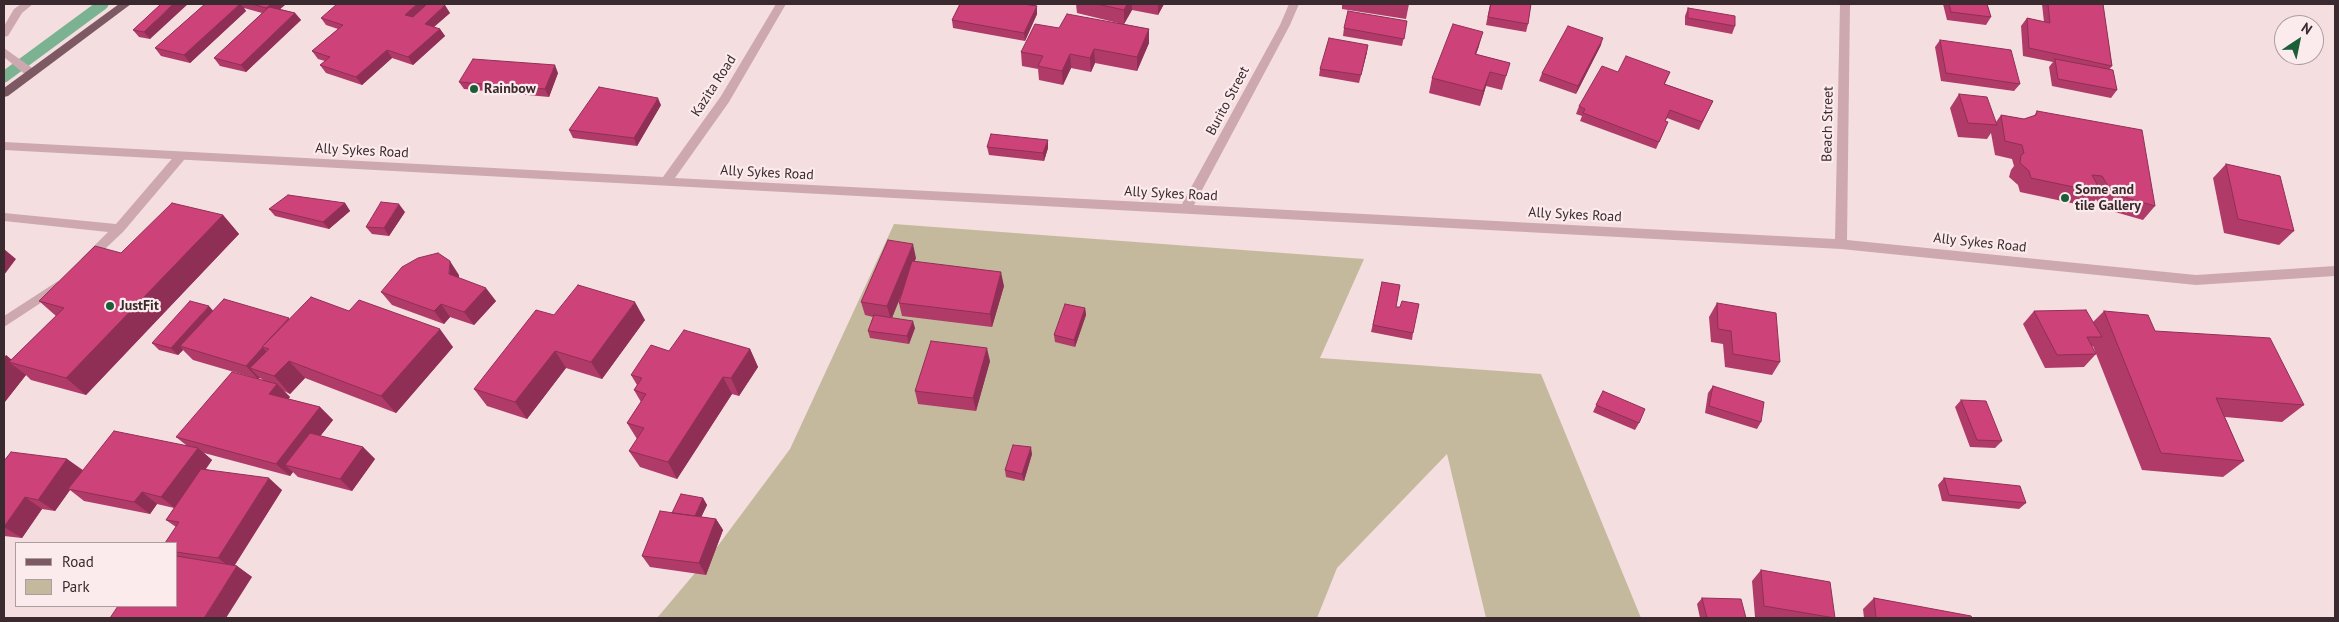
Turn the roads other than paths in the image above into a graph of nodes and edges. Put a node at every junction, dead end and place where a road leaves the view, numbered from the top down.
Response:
1 (28, 4) edge
2 (126, 4) edge
3 (781, 4) edge
4 (1294, 4) edge
5 (1845, 4) edge
6 (4, 34) edge
7 (4, 52) edge
8 (32, 73) junction
9 (4, 93) edge
10 (4, 146) edge
11 (180, 157) junction
12 (666, 182) junction
13 (1185, 210) junction
14 (4, 216) edge
15 (119, 229) junction
16 (1841, 244) junction
17 (2335, 271) edge
18 (4, 322) edge

1 - 6 street
2 - 8 main road
3 - 12 street, Kazita Road
4 - 13 street, Burito Street
5 - 16 street, Beach Street
7 - 8 street
8 - 9 main road
10 - 11 street, Ally Sykes Road
11 - 12 street, Ally Sykes Road
11 - 15 street
12 - 13 street, Ally Sykes Road
13 - 16 street, Ally Sykes Road
14 - 15 street
15 - 18 street
16 - 17 street, Ally Sykes Road

